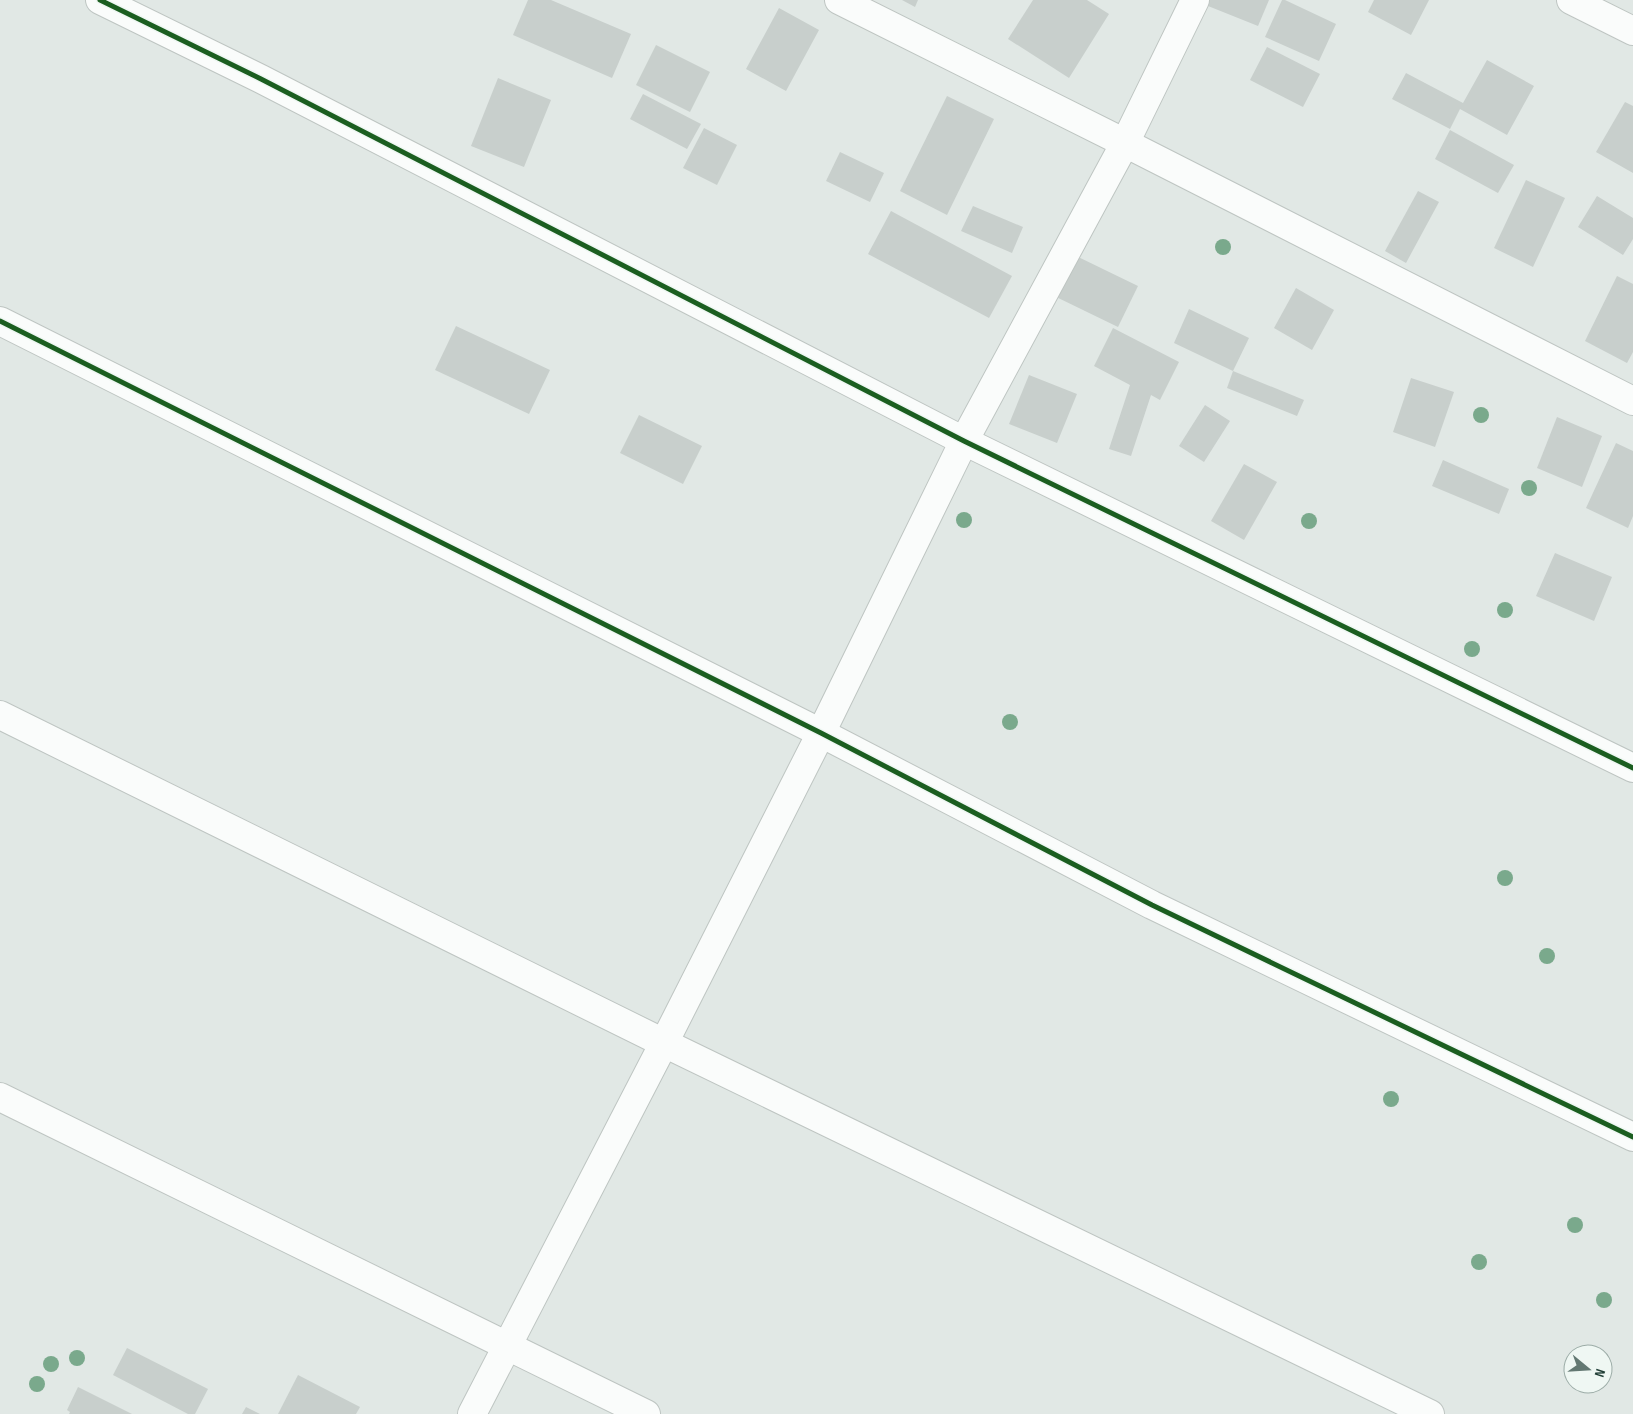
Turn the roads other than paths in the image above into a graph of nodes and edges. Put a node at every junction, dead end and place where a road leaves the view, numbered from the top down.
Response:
1 (100, 0) edge
2 (839, 0) edge
3 (1196, 0) edge
4 (1571, 0) edge
5 (1633, 31) edge
6 (1125, 143) junction
7 (0, 321) edge
8 (1633, 401) edge
9 (964, 441) junction
10 (0, 715) edge
11 (821, 733) junction
12 (1633, 768) edge
13 (664, 1043) junction
14 (0, 1097) edge
15 (1633, 1137) edge
16 (506, 1346) junction
17 (472, 1414) edge
18 (646, 1414) edge
19 (1430, 1414) edge

1 - 9 street
2 - 6 street
3 - 6 street
4 - 5 street
6 - 8 street
6 - 9 street
7 - 11 street
9 - 11 street
9 - 12 street
10 - 13 street
11 - 13 street
11 - 15 street
13 - 16 street
13 - 19 street
14 - 16 street
16 - 17 street
16 - 18 street

